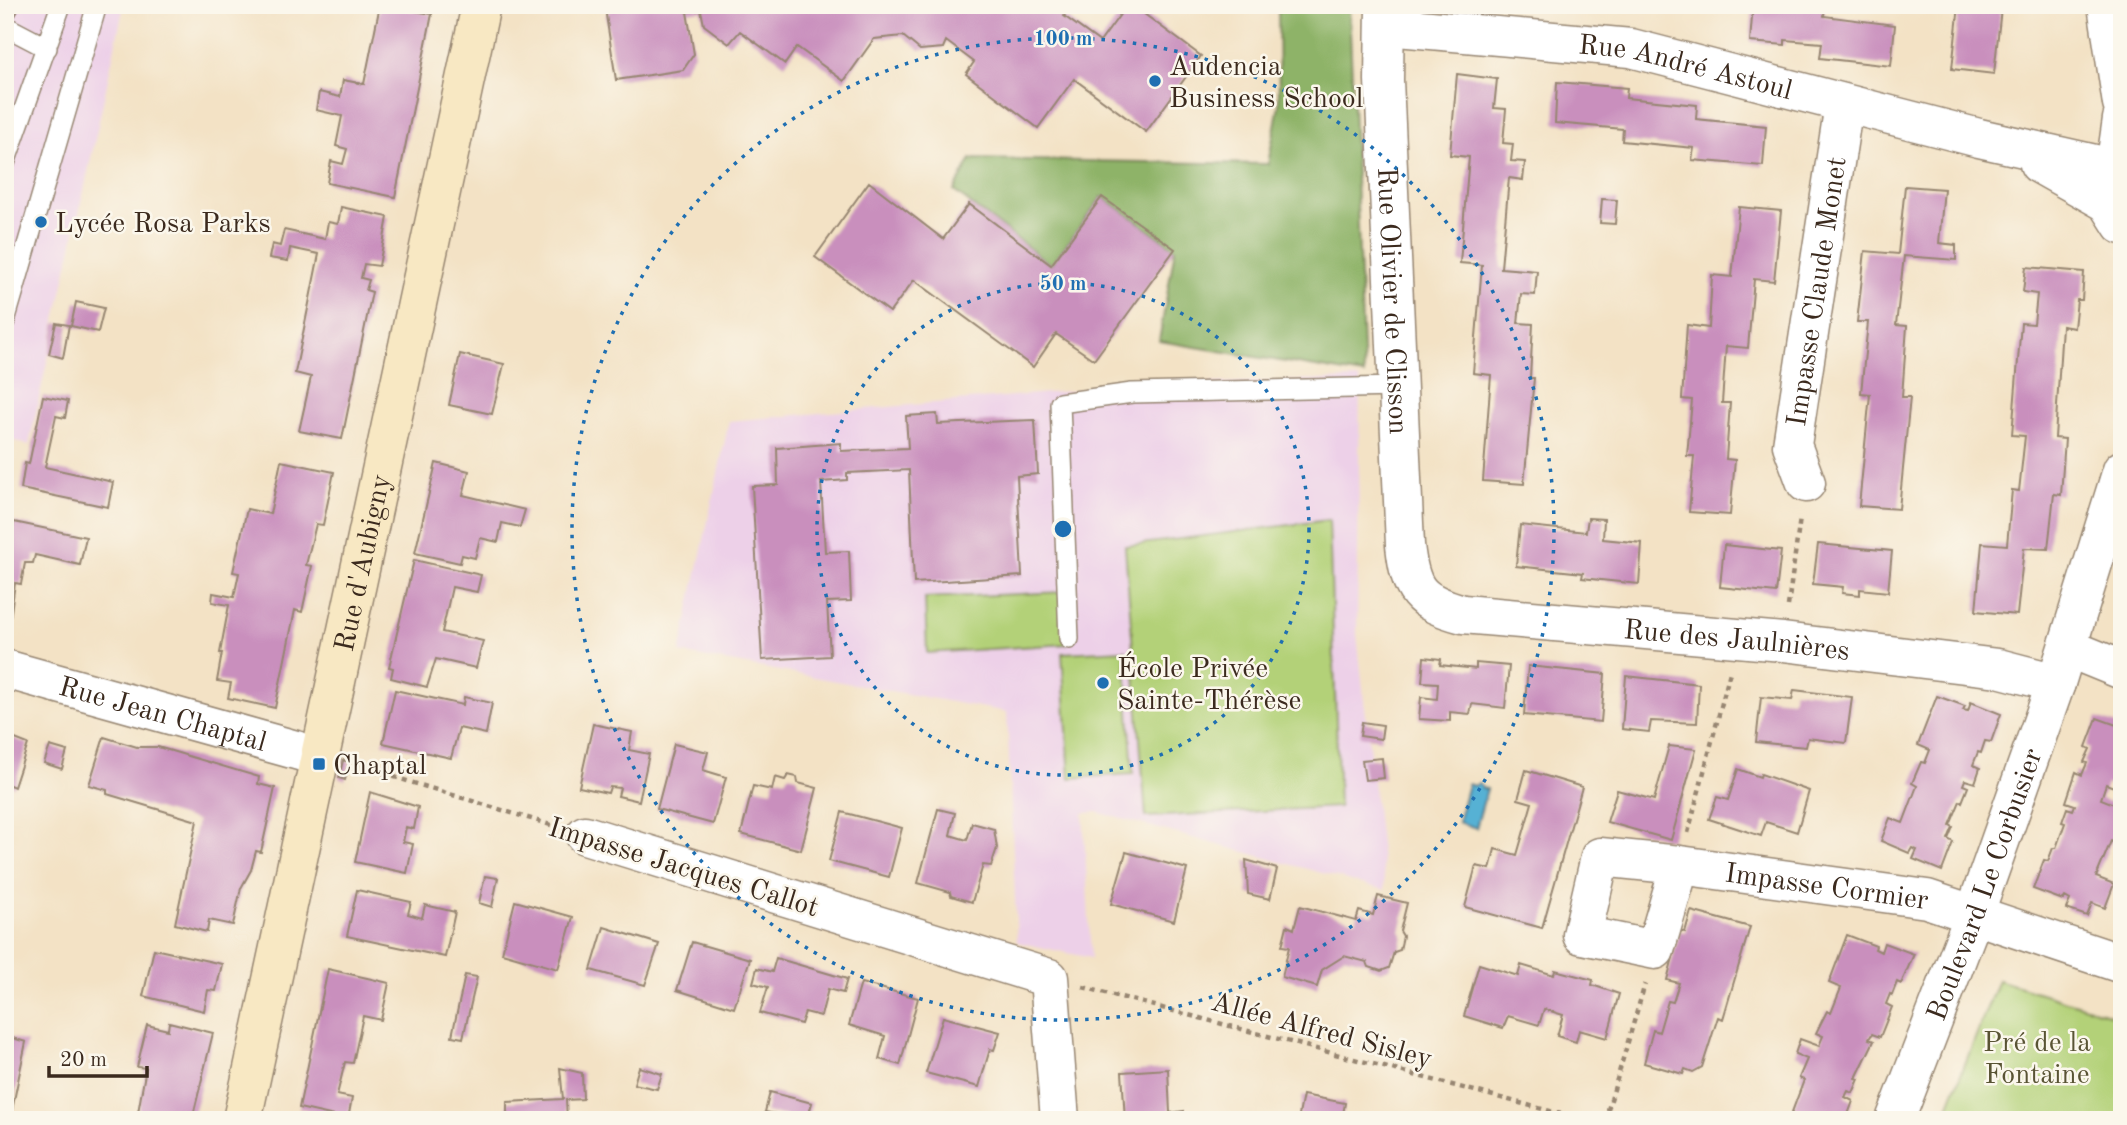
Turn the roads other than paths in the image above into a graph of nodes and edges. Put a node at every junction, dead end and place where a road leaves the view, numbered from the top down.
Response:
1 (61, 5) edge
2 (97, 5) edge
3 (481, 5) edge
4 (2107, 5) edge
5 (1385, 16) edge
6 (5, 26) edge
7 (47, 48) junction
8 (1844, 104) junction
9 (2122, 104) edge
10 (2122, 119) edge
11 (5, 163) edge
12 (2117, 191) edge
13 (5, 321) edge
14 (1398, 387) junction
15 (2122, 470) edge
16 (1806, 483) road end
17 (1420, 594) joint
18 (1069, 639) dead end
19 (2068, 648) junction
20 (5, 669) edge
21 (2122, 670) edge
22 (2056, 684) junction
23 (321, 757) junction
24 (585, 835) road end
25 (1680, 865) junction
26 (1974, 915) junction
27 (2122, 964) edge
28 (242, 1120) edge
29 (1060, 1120) edge
30 (1895, 1120) edge

1 - 7 lane
2 - 13 lane
3 - 23 main road, Rue d'Aubigny
4 - 9 street
5 - 8 street, Rue André Astoul
5 - 14 street, Rue Olivier de Clisson
6 - 7 lane
7 - 11 lane
8 - 12 street, Rue André Astoul
8 - 16 street, Impasse Claude Monet
10 - 12 street
14 - 17 street, Rue Olivier de Clisson
14 - 18 lane
15 - 19 street, Boulevard Le Corbusier
17 - 22 street, Rue des Jaulnières
19 - 21 street
19 - 22 street, Boulevard Le Corbusier
20 - 23 street, Rue Jean Chaptal
22 - 26 street, Boulevard Le Corbusier
23 - 28 main road, Rue d'Aubigny
24 - 29 street, Impasse Jacques Callot
25 - 25 street, Impasse Cormier
25 - 26 street, Impasse Cormier
26 - 27 street, Impasse Cormier
26 - 30 street, Boulevard Le Corbusier

